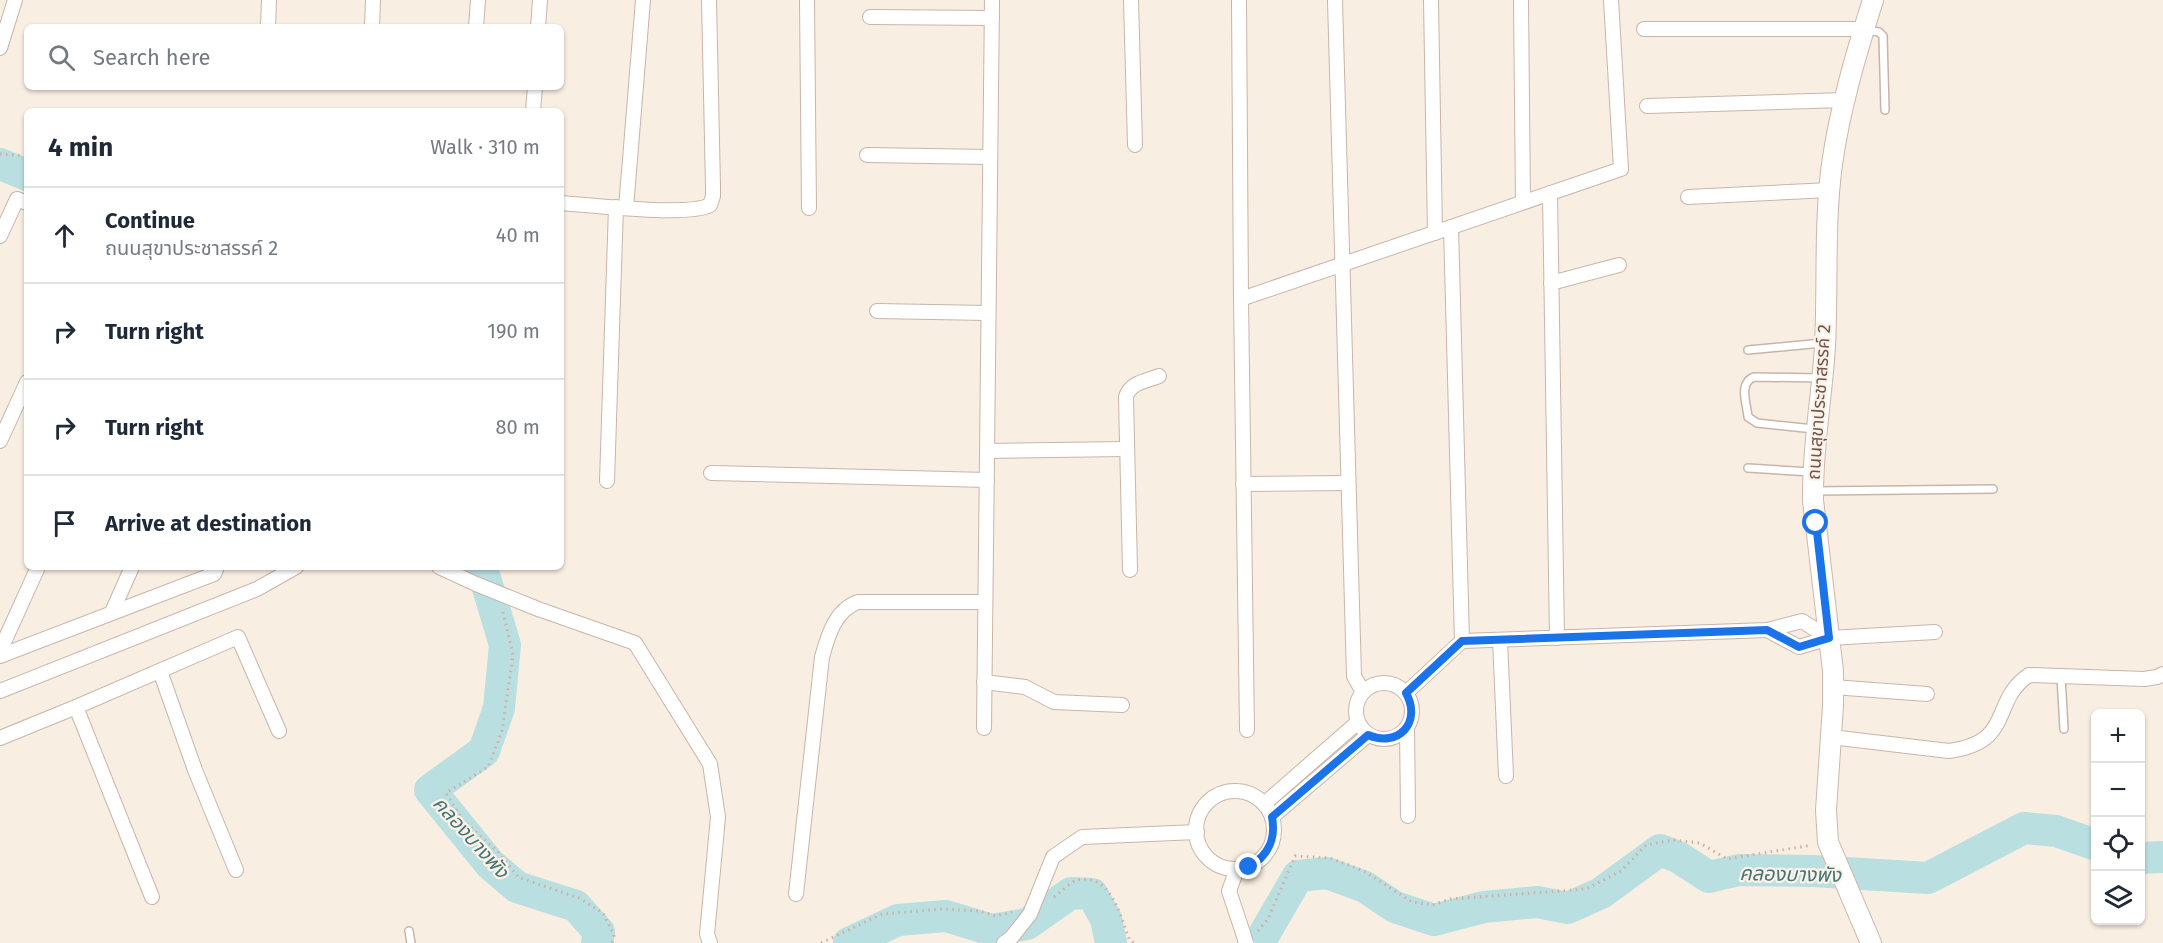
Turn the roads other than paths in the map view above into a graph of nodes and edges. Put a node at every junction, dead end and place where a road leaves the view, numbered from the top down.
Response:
1 (15, 0) edge
2 (268, 0) edge
3 (373, 0) edge
4 (478, 0) edge
5 (540, 0) edge
6 (643, 0) edge
7 (709, 0) edge
8 (807, 0) edge
9 (992, 0) edge
10 (1131, 0) edge
11 (1239, 0) edge
12 (1335, 0) edge
13 (1431, 0) edge
14 (1521, 0) edge
15 (1611, 0) edge
16 (1873, 0) edge
17 (870, 17) dead end
18 (992, 18) junction
19 (268, 24) edge
20 (372, 24) edge
21 (476, 24) edge
22 (538, 24) edge
23 (1644, 29) dead end
24 (1864, 29) junction
25 (0, 48) edge
26 (535, 90) edge
27 (1845, 100) junction
28 (1647, 106) dead end
29 (533, 108) edge
30 (1885, 110) dead end
31 (1135, 145) dead end
32 (867, 155) dead end
33 (989, 157) junction
34 (1830, 190) junction
35 (1550, 193) junction
36 (1688, 197) dead end
37 (24, 202) edge
38 (1523, 202) junction
39 (564, 203) edge
40 (621, 208) junction
41 (808, 208) dead end
42 (1451, 227) junction
43 (1435, 233) junction
44 (0, 236) edge
45 (1342, 264) junction
46 (1619, 265) dead end
47 (1551, 283) junction
48 (1241, 299) junction
49 (877, 310) dead end
50 (987, 313) junction
51 (1825, 343) junction
52 (1748, 350) dead end
53 (1159, 376) dead end
54 (1823, 378) junction
55 (24, 389) edge
56 (1817, 429) junction
57 (0, 441) edge
58 (1126, 448) junction
59 (988, 451) junction
60 (1748, 468) dead end
61 (711, 473) dead end
62 (987, 480) junction
63 (607, 481) dead end
64 (1812, 482) junction
65 (1348, 483) junction
66 (1243, 484) junction
67 (1993, 489) dead end
68 (37, 570) edge
69 (131, 570) edge
70 (216, 570) edge
71 (291, 570) edge
72 (446, 570) edge
73 (1130, 570) dead end
74 (985, 602) junction
75 (112, 612) junction
76 (1767, 630) junction
77 (1935, 633) dead end
78 (1557, 638) junction
79 (1829, 638) junction
80 (1500, 640) junction
81 (1462, 641) junction
82 (0, 651) edge
83 (0, 656) edge
84 (160, 671) junction
85 (2163, 674) edge
86 (2061, 676) junction
87 (984, 682) junction
88 (1833, 687) junction
89 (0, 691) edge
90 (1363, 692) junction
91 (1406, 693) junction
92 (1927, 694) dead end
93 (1122, 705) dead end
94 (76, 707) junction
95 (1358, 722) junction
96 (1407, 727) junction
97 (984, 728) dead end
98 (2064, 729) dead end
99 (1247, 730) dead end
100 (279, 731) dead end
101 (1368, 735) junction
102 (1831, 737) junction
103 (0, 738) edge
104 (1506, 776) dead end
105 (1264, 804) junction
106 (1408, 816) dead end
107 (1272, 817) junction
108 (1197, 832) junction
109 (1237, 869) junction
110 (236, 870) dead end
111 (796, 894) dead end
112 (152, 897) dead end
113 (410, 931) dead end
114 (1248, 937) edge
115 (1008, 941) edge
116 (411, 943) edge
117 (710, 943) edge
118 (1871, 943) edge

1 - 25 street
2 - 19 street
3 - 20 street
4 - 21 street
5 - 22 street
6 - 40 street
7 - 40 street
8 - 41 street
9 - 18 street
10 - 31 street
11 - 48 street
12 - 45 street
13 - 43 street
14 - 38 street
15 - 35 street
16 - 24 street, ถนนสุขาประชาสรรค์ 2
17 - 18 street
18 - 33 street
23 - 24 street
24 - 27 street, ถนนสุขาประชาสรรค์ 2
24 - 30 lane
26 - 29 street
27 - 28 street
27 - 34 street, ถนนสุขาประชาสรรค์ 2
32 - 33 street
33 - 50 street
34 - 36 street
34 - 51 street, ถนนสุขาประชาสรรค์ 2
35 - 38 street
35 - 47 street
37 - 44 street
38 - 42 street
39 - 40 street
40 - 63 street
42 - 43 street
42 - 81 street
43 - 45 street
45 - 48 street
45 - 65 street
46 - 47 street
47 - 78 street
48 - 66 street
49 - 50 street
50 - 59 street
51 - 52 lane
51 - 54 street, ถนนสุขาประชาสรรค์ 2
53 - 58 street
54 - 56 street, ถนนสุขาประชาสรรค์ 2
54 - 56 lane
55 - 57 street
56 - 64 street, ถนนสุขาประชาสรรค์ 2
58 - 59 street
58 - 73 street
59 - 62 street
60 - 64 lane
61 - 62 street
62 - 74 street
64 - 67 lane
64 - 79 street, ถนนสุขาประชาสรรค์ 2
65 - 66 street
65 - 90 street
66 - 99 street
68 - 82 street
69 - 75 street
70 - 75 street
71 - 89 street
72 - 117 street
74 - 87 street
74 - 111 street
75 - 83 street
76 - 78 street
76 - 79 street
76 - 79 street
77 - 79 street
78 - 80 street
79 - 88 street, ถนนสุขาประชาสรรค์ 2
80 - 81 street
80 - 104 street
81 - 91 street
84 - 94 street
84 - 100 street
84 - 110 street
85 - 86 street
86 - 98 lane
86 - 102 street
87 - 93 street
87 - 97 street
88 - 92 street
88 - 102 street, ถนนสุขาประชาสรรค์ 2
90 - 91 street
90 - 95 street
91 - 96 street
94 - 103 street
94 - 112 street
95 - 101 street
95 - 105 street
96 - 101 street
96 - 106 street
101 - 107 street
102 - 118 street, ถนนสุขาประชาสรรค์ 2
105 - 107 street
105 - 108 street
107 - 109 street
108 - 109 street
108 - 115 street
109 - 114 street
113 - 116 lane

